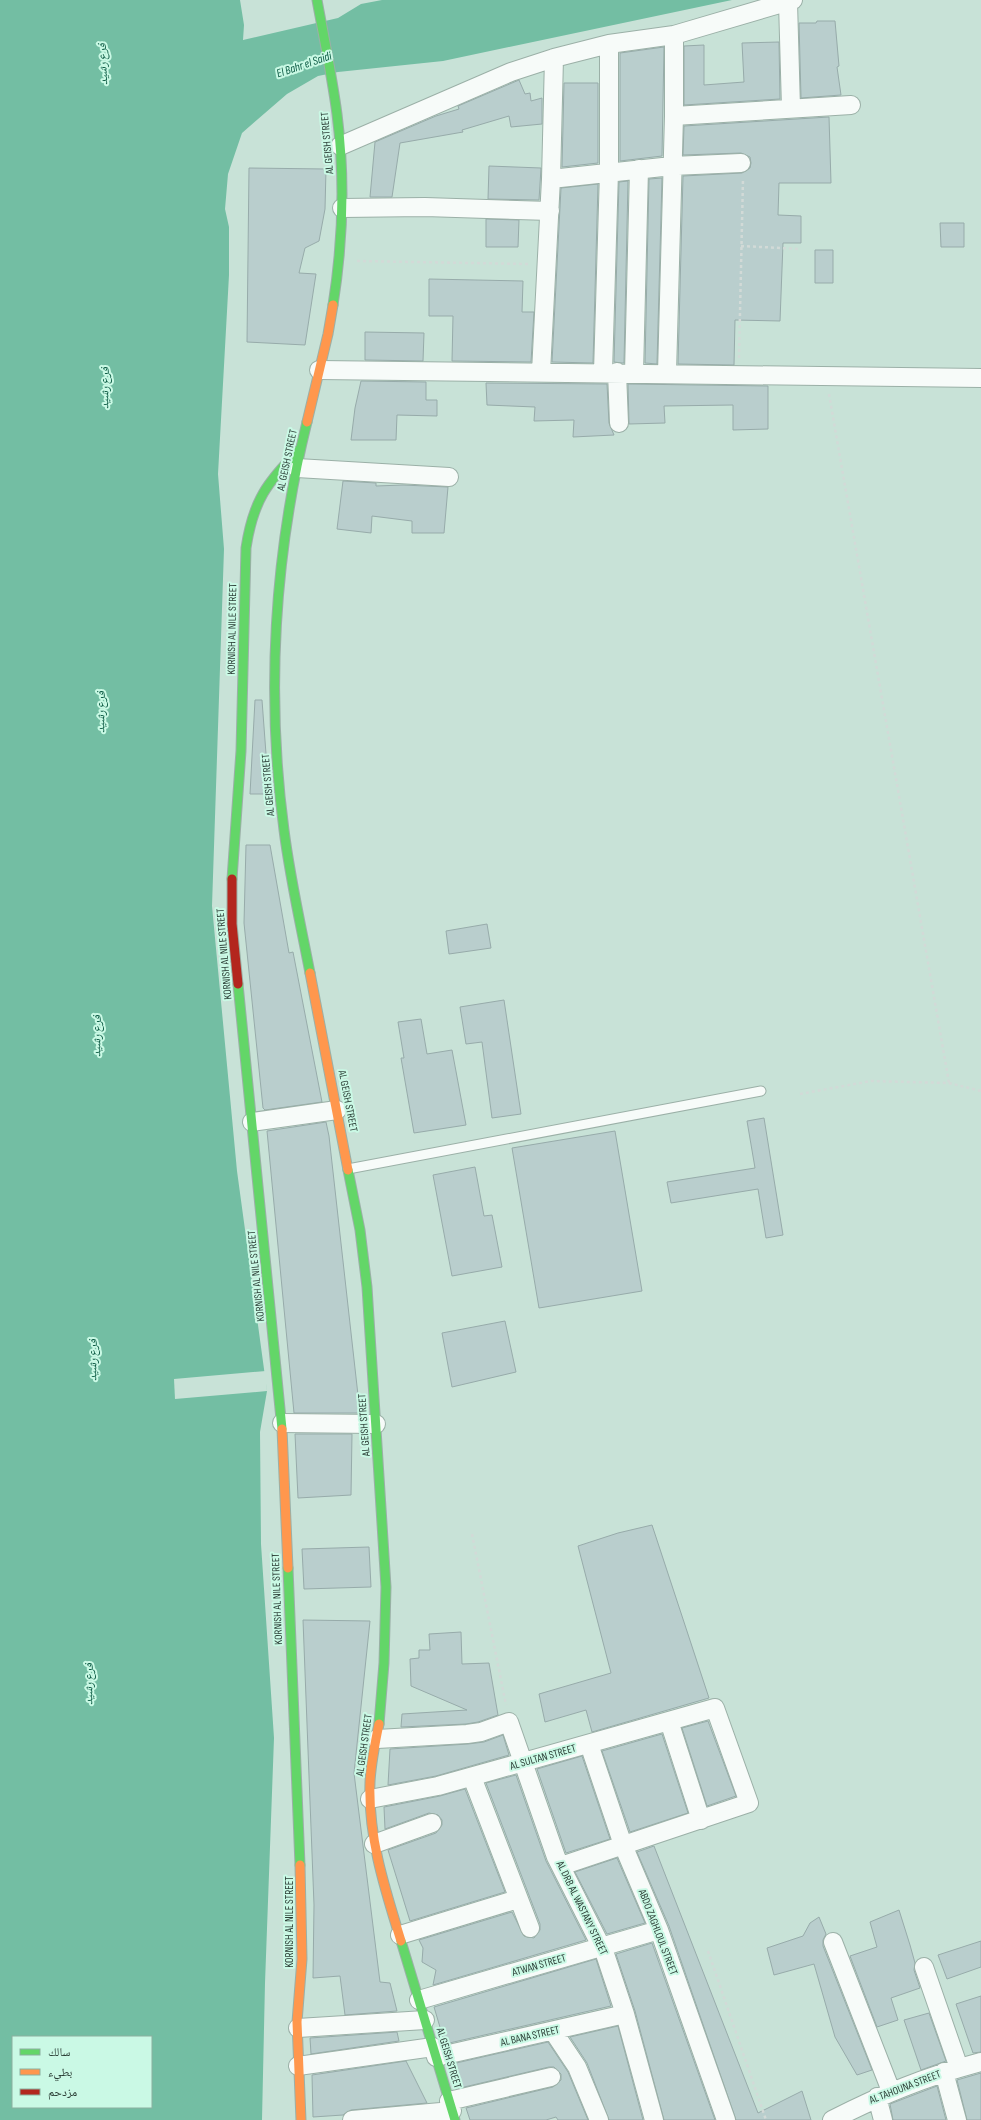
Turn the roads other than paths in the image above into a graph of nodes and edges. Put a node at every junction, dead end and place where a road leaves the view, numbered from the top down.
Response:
1 (317, 0) edge
2 (790, 1) edge
3 (674, 35) junction
4 (609, 44) junction
5 (554, 58) junction
6 (851, 105) dead end
7 (791, 108) junction
8 (674, 116) junction
9 (340, 146) junction
10 (741, 163) road end
11 (672, 166) junction
12 (639, 169) junction
13 (609, 172) junction
14 (551, 179) junction
15 (342, 208) junction
16 (550, 211) junction
17 (319, 370) junction
18 (541, 372) junction
19 (618, 373) junction
20 (667, 373) junction
21 (981, 378) edge
22 (619, 423) dead end
23 (300, 449) junction
24 (297, 468) junction
25 (449, 476) dead end
26 (761, 1091) dead end
27 (337, 1110) junction
28 (252, 1122) junction
29 (348, 1169) junction
30 (282, 1423) junction
31 (376, 1424) junction
32 (669, 1721) junction
33 (377, 1739) junction
34 (589, 1744) junction
35 (523, 1763) junction
36 (472, 1777) junction
37 (370, 1799) junction
38 (700, 1820) junction
39 (432, 1823) dead end
40 (374, 1844) junction
41 (623, 1845) junction
42 (561, 1866) junction
43 (518, 1899) junction
44 (530, 1928) dead end
45 (659, 1930) junction
46 (400, 1935) junction
47 (833, 1942) dead end
48 (602, 1946) junction
49 (924, 1967) dead end
50 (419, 2000) junction
51 (625, 2014) junction
52 (425, 2020) junction
53 (298, 2028) junction
54 (553, 2031) junction
55 (434, 2052) junction
56 (981, 2062) edge
57 (298, 2066) junction
58 (952, 2070) junction
59 (551, 2077) dead end
60 (884, 2094) junction
61 (452, 2111) edge
62 (301, 2120) edge
63 (352, 2120) edge
64 (599, 2120) edge
65 (654, 2120) edge
66 (726, 2120) edge
67 (832, 2120) edge
68 (883, 2120) edge
69 (957, 2120) edge

1 - 9 main road, AL GEISH STREET
2 - 3 street
2 - 7 street
3 - 4 street
3 - 8 street
4 - 5 street
4 - 13 street
5 - 9 street
5 - 14 street
6 - 7 street
7 - 8 street
8 - 11 street
9 - 15 main road, AL GEISH STREET
10 - 11 street
11 - 12 street
11 - 20 street
12 - 13 street
12 - 19 street
13 - 14 street
13 - 19 street
14 - 16 street
15 - 16 street
15 - 17 main road, AL GEISH STREET
16 - 18 street
17 - 18 street
17 - 23 main road, AL GEISH STREET
18 - 19 street
19 - 20 street
19 - 22 street
20 - 21 street
23 - 24 main road, AL GEISH STREET
23 - 28 main road, KORNISH AL NILE STREET
24 - 25 street
24 - 27 main road, AL GEISH STREET
26 - 29 lane
27 - 28 street
27 - 29 main road, AL GEISH STREET
28 - 30 main road, KORNISH AL NILE STREET
29 - 31 main road, AL GEISH STREET
30 - 31 street
30 - 53 main road, KORNISH AL NILE STREET
31 - 33 main road, AL GEISH STREET
32 - 34 street, AL SULTAN STREET
32 - 38 street
32 - 38 street, AL SULTAN STREET
33 - 35 street, AL DRB AL WASTANY STREET
33 - 37 main road, AL GEISH STREET
34 - 35 street, AL SULTAN STREET
34 - 41 street, ABDO ZAGHLOUL STREET
35 - 36 street, AL SULTAN STREET
35 - 42 street, AL DRB AL WASTANY STREET
36 - 37 street, AL SULTAN STREET
36 - 43 street
37 - 40 main road, AL GEISH STREET
38 - 41 street
39 - 40 street
40 - 46 main road, AL GEISH STREET
41 - 42 street
41 - 45 street, ABDO ZAGHLOUL STREET
42 - 48 street, AL DRB AL WASTANY STREET
43 - 44 street
43 - 46 street
45 - 48 street, ATWAN STREET
45 - 66 street, ABDO ZAGHLOUL STREET
46 - 50 main road, AL GEISH STREET
47 - 60 street
48 - 50 street, ATWAN STREET
48 - 51 street, AL DRB AL WASTANY STREET
49 - 58 street
50 - 52 main road, AL GEISH STREET
51 - 54 street, AL BANA STREET
51 - 65 street, AL DRB AL WASTANY STREET
52 - 53 street
52 - 55 main road, AL GEISH STREET
53 - 57 main road, KORNISH AL NILE STREET
54 - 55 street, AL BANA STREET
54 - 64 street
55 - 57 street, AL BANA STREET
55 - 61 main road, AL GEISH STREET
56 - 58 street, AL TAHOUNA STREET
57 - 62 main road, KORNISH AL NILE STREET
58 - 60 street, AL TAHOUNA STREET
58 - 69 street
59 - 61 street
60 - 67 street, AL TAHOUNA STREET
60 - 68 street
61 - 63 street

